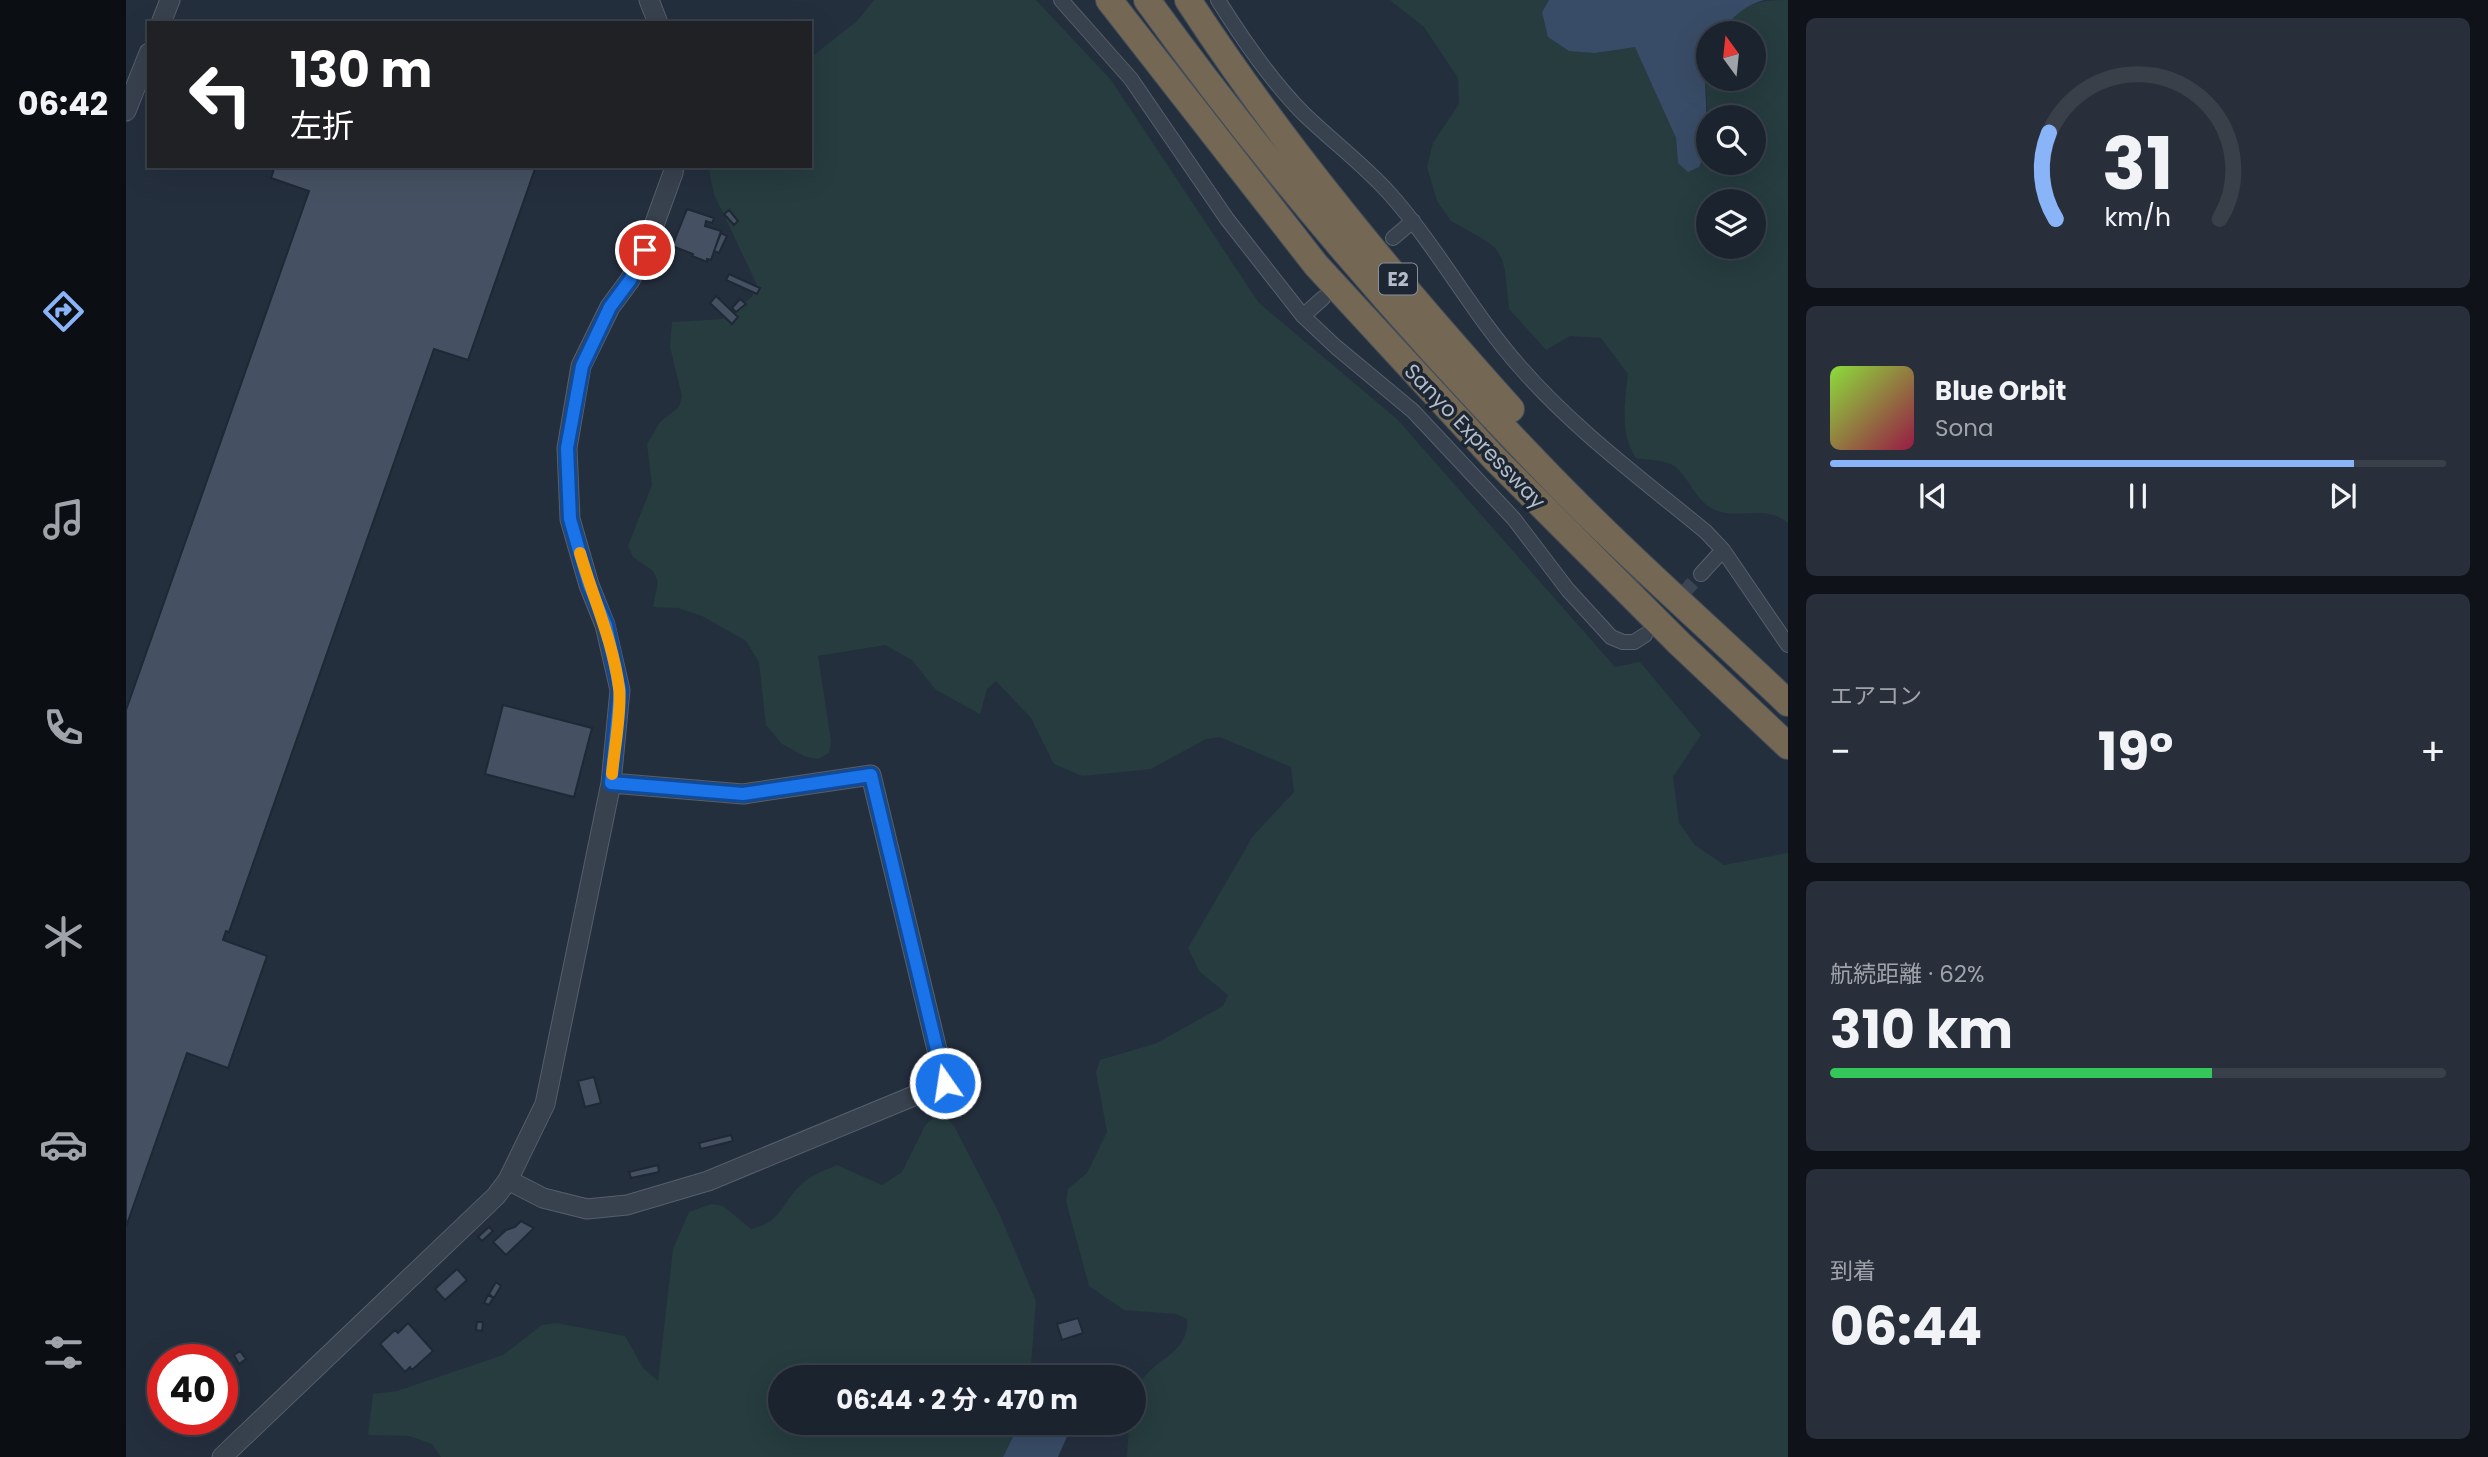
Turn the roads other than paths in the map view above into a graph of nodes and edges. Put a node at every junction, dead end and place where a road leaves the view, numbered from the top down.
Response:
1 (170, 0) edge
2 (649, 0) edge
3 (1061, 0) edge
4 (1109, 0) edge
5 (1115, 0) edge
6 (1147, 0) edge
7 (1188, 0) edge
8 (1219, 0) edge
9 (162, 21) edge
10 (657, 21) edge
11 (147, 58) edge
12 (1188, 103) junction
13 (126, 111) edge
14 (674, 168) edge
15 (1413, 221) junction
16 (1393, 238) dead end
17 (1323, 298) dead end
18 (1303, 316) junction
19 (1622, 546) junction
20 (1723, 550) junction
21 (1701, 574) tunnel mouth
22 (1645, 635) tunnel mouth
23 (1788, 645) edge
24 (1788, 703) edge
25 (1788, 746) edge
26 (611, 783) junction
27 (508, 1180) junction
28 (222, 1457) edge

1 - 9 street
2 - 10 street
3 - 18 street
4 - 12 highway
5 - 12 highway
6 - 19 highway
7 - 19 highway, E2
8 - 15 street
11 - 13 street
12 - 25 highway, Sanyo Expressway / E2
14 - 26 street
15 - 16 street
15 - 20 street
17 - 18 street
18 - 22 street
19 - 24 highway, E2
20 - 21 street
20 - 23 street
26 - 27 street
26 - 27 street
27 - 28 street

